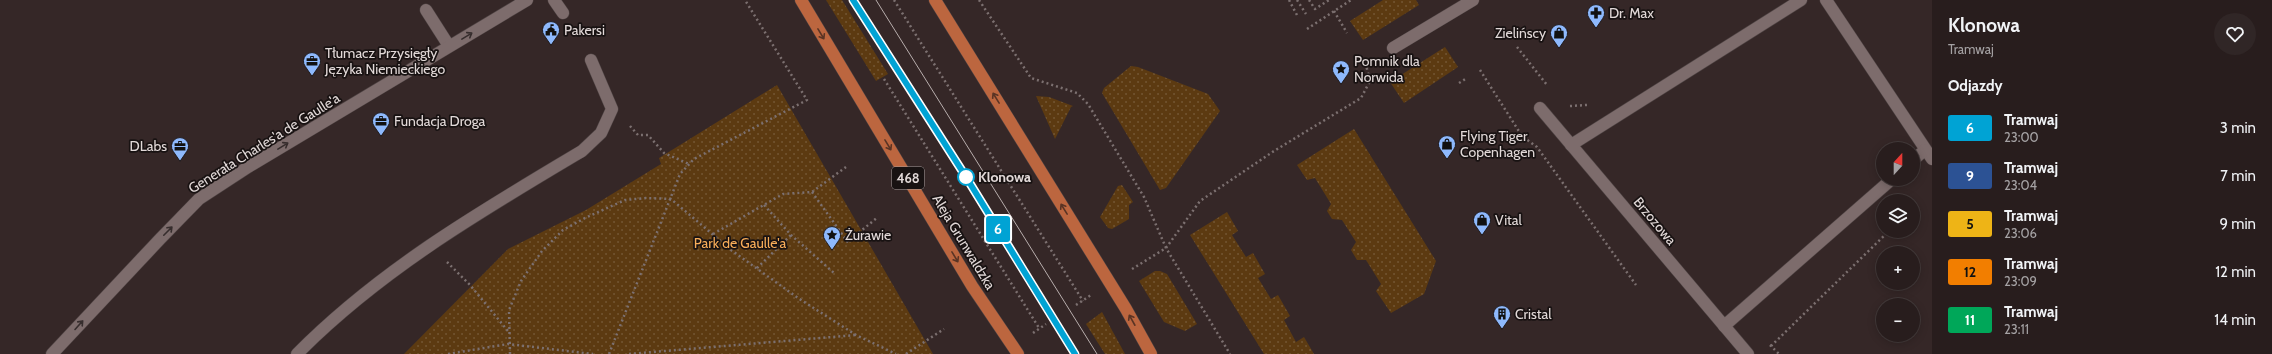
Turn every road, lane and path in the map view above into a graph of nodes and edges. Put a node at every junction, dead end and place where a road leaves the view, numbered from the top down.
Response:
1 (527, 0) edge
2 (554, 0) edge
3 (745, 0) edge
4 (801, 0) edge
5 (894, 0) edge
6 (935, 0) edge
7 (979, 0) edge
8 (1289, 0) edge
9 (1297, 0) edge
10 (1309, 0) edge
11 (1329, 0) edge
12 (1351, 0) edge
13 (1473, 0) edge
14 (1801, 0) edge
15 (1826, 0) edge
16 (426, 10) dead end
17 (1334, 11) junction
18 (563, 13) dead end
19 (1306, 14) dead end
20 (1298, 17) dead end
21 (1306, 29) dead end
22 (1347, 33) dead end
23 (449, 46) junction
24 (1393, 48) dead end
25 (1375, 59) dead end
26 (591, 60) dead end
27 (1480, 70) dead end
28 (1467, 78) dead end
29 (884, 79) dead end
30 (1459, 83) dead end
31 (1540, 108) dead end
32 (612, 109) junction
33 (1572, 145) junction
34 (1929, 154) edge
35 (689, 164) junction
36 (846, 167) dead end
37 (1884, 186) edge
38 (812, 192) junction
39 (671, 199) junction
40 (764, 205) junction
41 (878, 217) dead end
42 (713, 234) junction
43 (791, 235) junction
44 (1882, 238) edge
45 (851, 239) dead end
46 (428, 244) junction
47 (849, 244) dead end
48 (1166, 248) junction
49 (757, 268) junction
50 (1132, 269) dead end
51 (834, 273) dead end
52 (1636, 286) dead end
53 (1092, 295) dead end
54 (1083, 301) junction
55 (1076, 305) dead end
56 (1046, 324) dead end
57 (1724, 326) junction
58 (1039, 328) junction
59 (944, 329) dead end
60 (509, 332) junction
61 (856, 336) junction
62 (1029, 336) dead end
63 (508, 344) junction
64 (1766, 350) dead end
65 (52, 354) edge
66 (297, 354) edge
67 (448, 354) edge
68 (510, 354) edge
69 (593, 354) edge
70 (609, 354) edge
71 (629, 354) edge
72 (896, 354) edge
73 (906, 354) edge
74 (1018, 354) edge
75 (1151, 354) edge
76 (1230, 354) edge
77 (1748, 354) edge

23 -> 1 street, Generała Charles'a de Gaulle'a
2 - 18 street
3 - 35 path
4 -> 74 main road, Aleja Grunwaldzka / 468
5 - 54 path
75 -> 6 main road
7 - 48 path
8 - 20 path
9 - 19 path
10 - 11 path
12 - 17 path
13 - 24 street
14 - 33 street
15 - 34 street
16 - 23 street
17 - 21 path
17 - 22 path
65 -> 23 street, Generała Charles'a de Gaulle'a
25 - 48 path
26 - 32 street
27 - 52 path
28 - 30 path
29 - 58 path
31 - 33 street, Brzozowa
32 - 35 path
32 - 46 street
33 - 57 street, Brzozowa
35 - 39 path
36 - 38 path
37 - 57 street
38 - 40 path
38 - 47 path
39 - 42 path
39 - 60 path
39 - 70 path
40 - 42 path
40 - 43 path
41 - 45 path
42 - 49 path
43 - 49 path
43 - 51 path
44 - 64 path
46 - 60 path
46 - 66 street
48 - 50 path
48 - 76 path
49 - 61 path
53 - 54 path
54 - 55 path
56 - 58 path
57 - 77 street, Brzozowa
58 - 62 path
59 - 73 path
60 - 63 path
61 - 71 path
61 - 72 path
63 - 67 path
63 - 68 path
63 - 69 path

